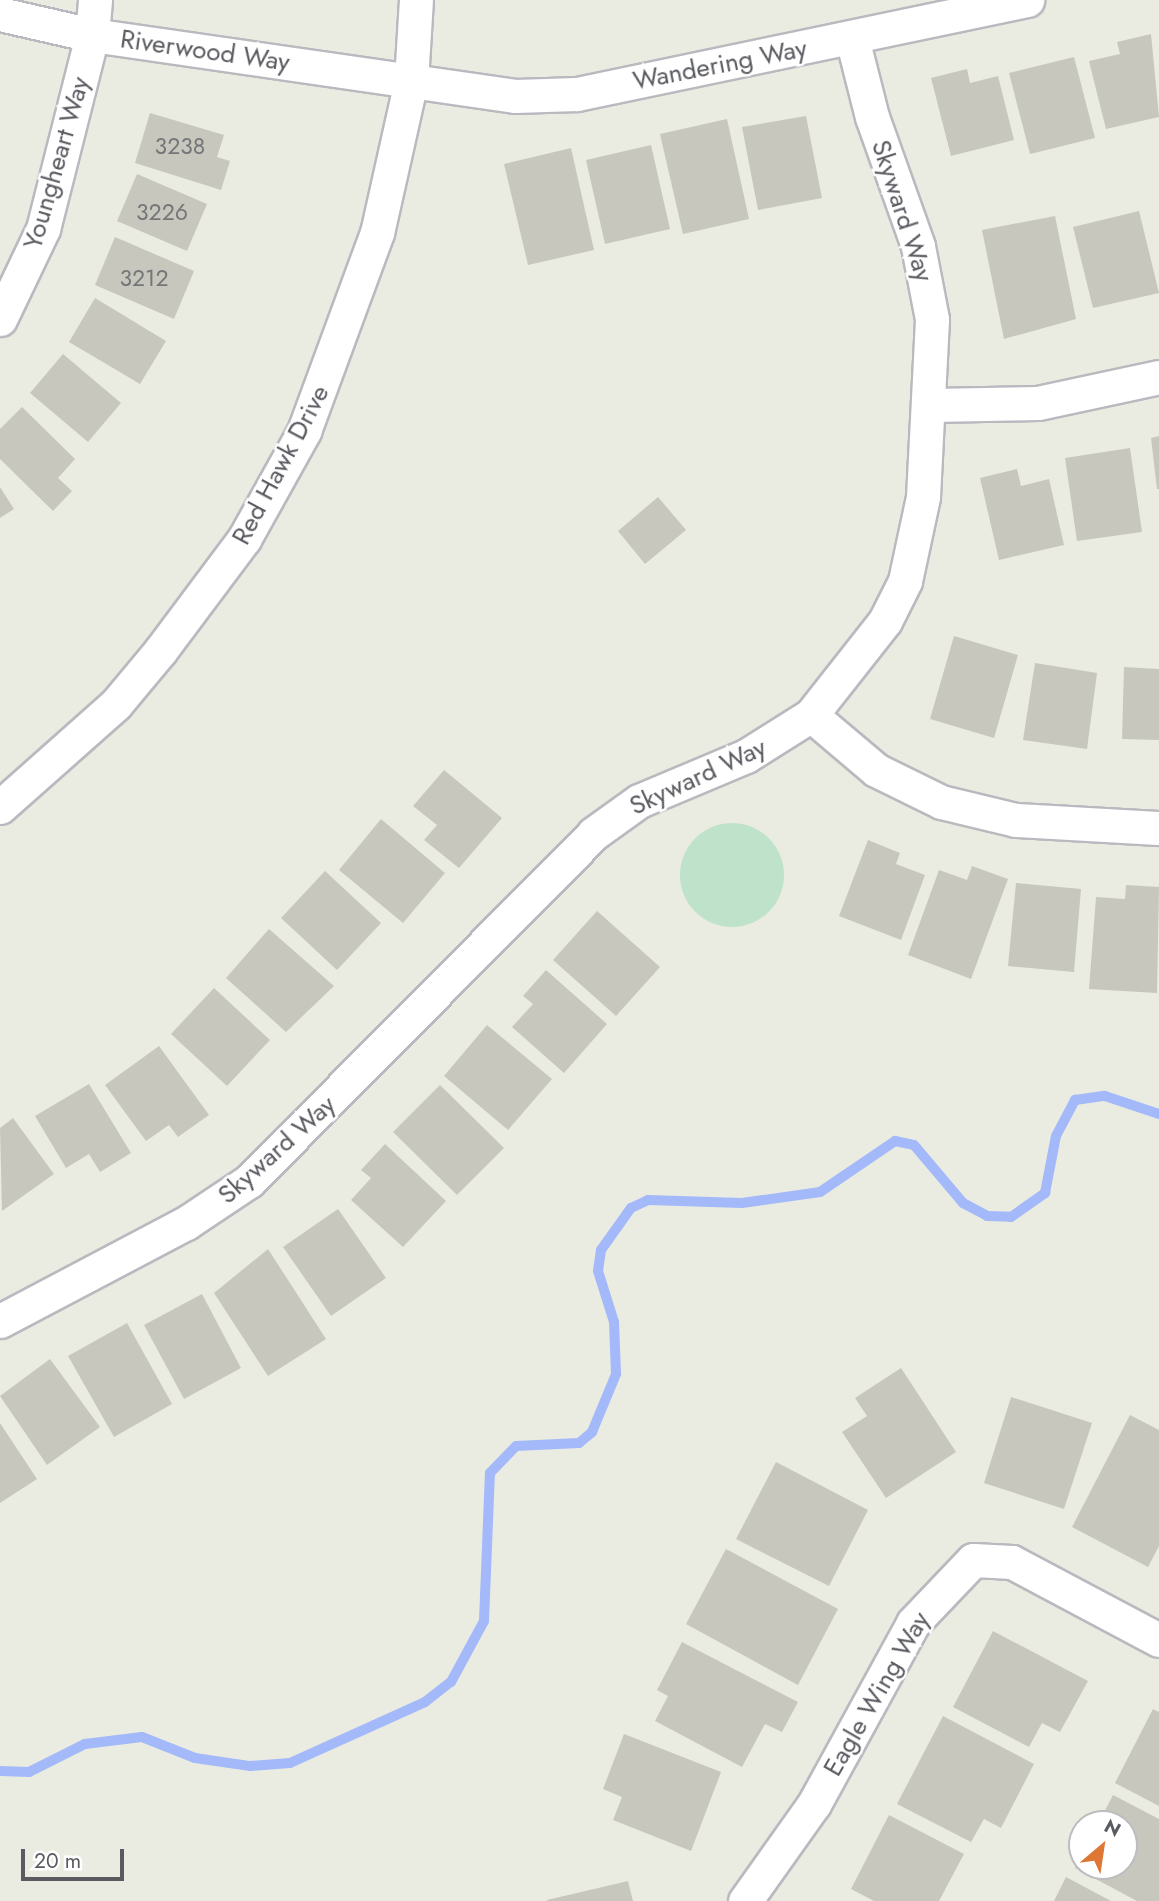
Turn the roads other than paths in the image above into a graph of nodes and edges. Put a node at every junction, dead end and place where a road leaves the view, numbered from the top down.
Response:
1 (95, 0) edge
2 (416, 0) edge
3 (1027, 0) edge
4 (0, 14) edge
5 (92, 35) junction
6 (852, 38) junction
7 (411, 81) junction
8 (0, 319) edge
9 (1159, 377) edge
10 (931, 405) junction
11 (811, 715) junction
12 (0, 807) edge
13 (1159, 828) edge
14 (0, 1321) edge
15 (1159, 1640) edge
16 (745, 1901) edge

1 - 5 street, Youngheart Way
2 - 7 street, Red Hawk Drive
3 - 6 street, Wandering Way
4 - 5 street, Riverwood Way
5 - 7 street, Riverwood Way
5 - 8 street, Youngheart Way
6 - 7 street, Wandering Way
6 - 10 street, Skyward Way
7 - 12 street, Red Hawk Drive
9 - 10 street
10 - 11 street, Skyward Way
11 - 13 street
11 - 14 street, Skyward Way
15 - 16 street, Eagle Wing Way

